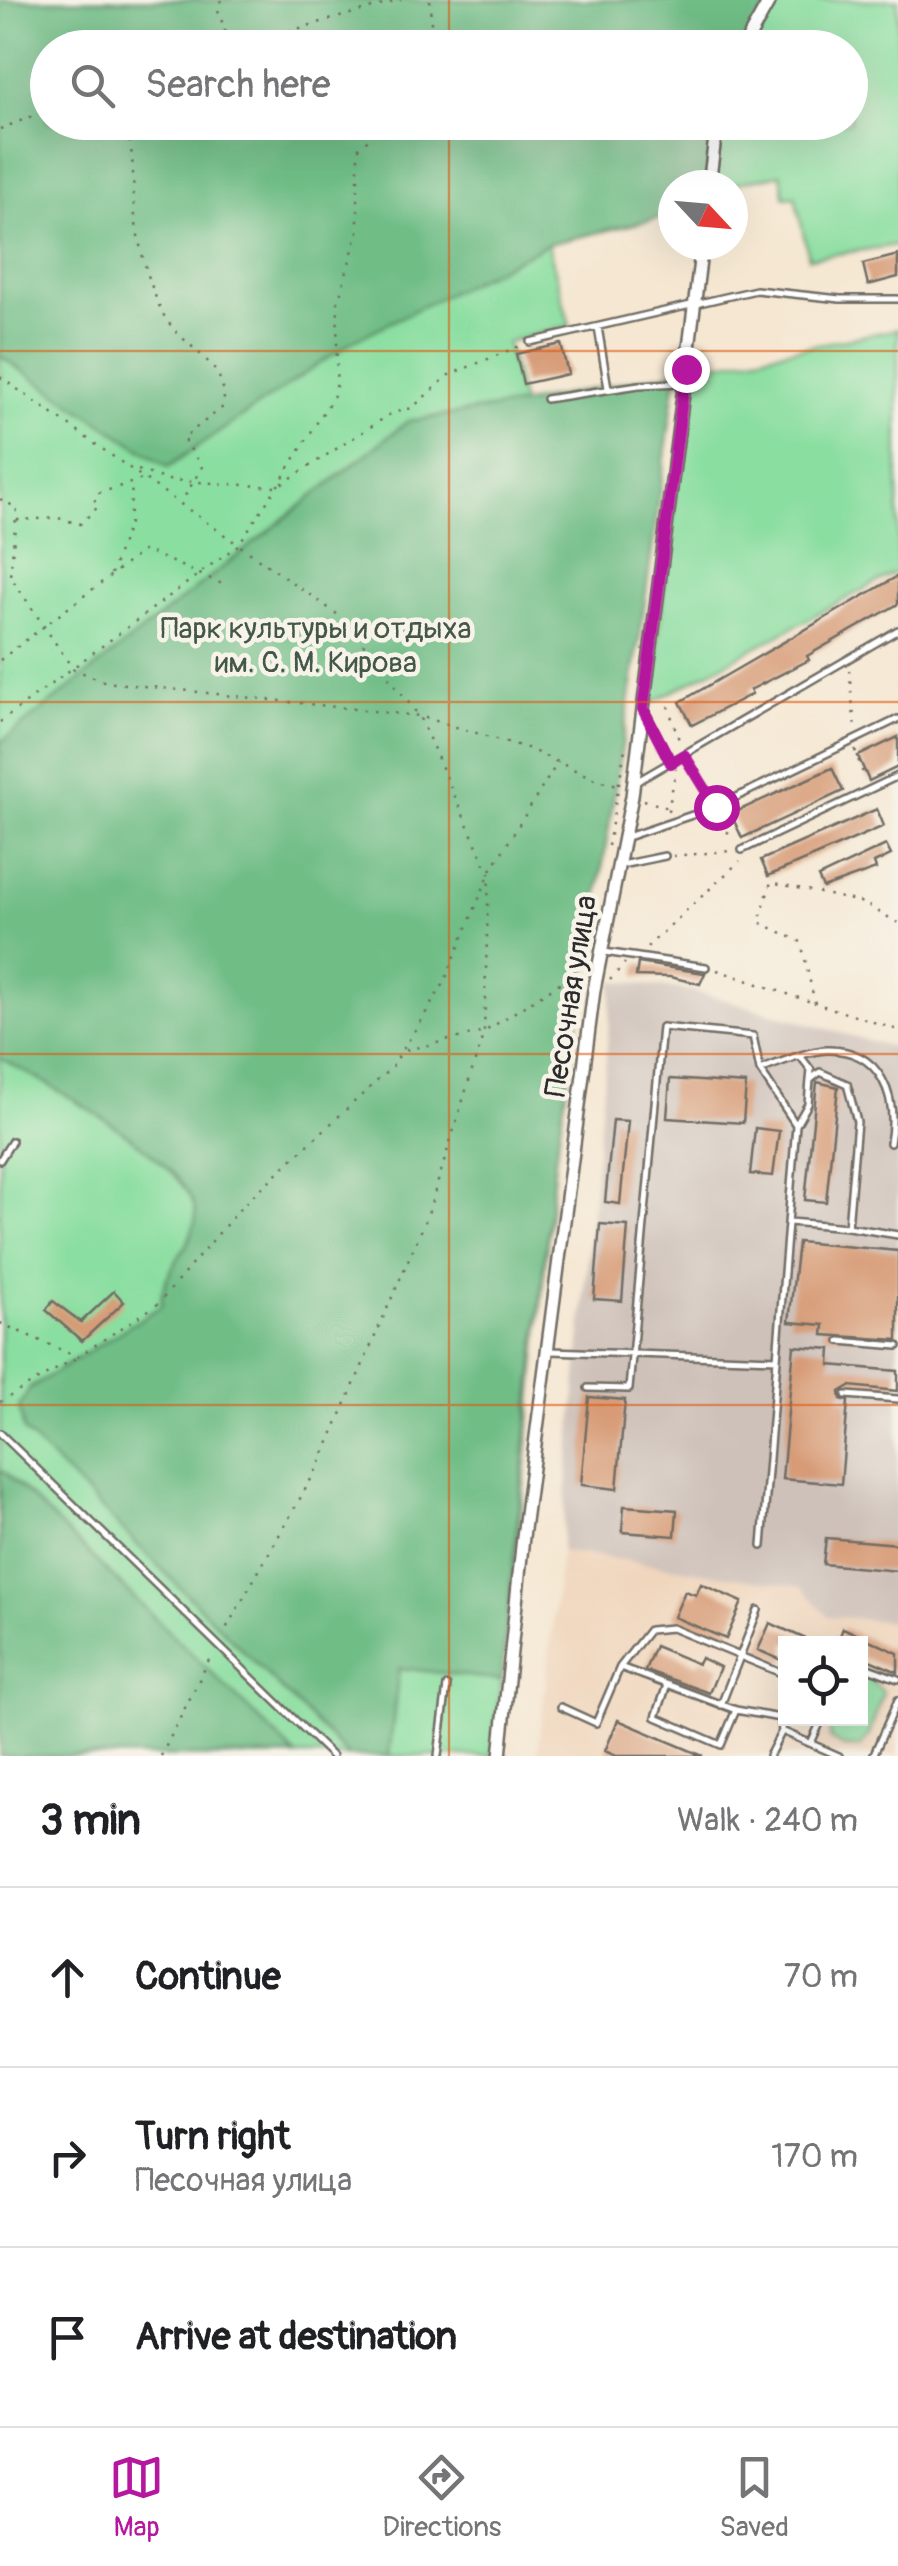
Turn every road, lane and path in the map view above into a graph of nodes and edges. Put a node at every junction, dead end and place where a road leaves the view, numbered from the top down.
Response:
1 (221, 0) edge
2 (401, 0) edge
3 (430, 0) edge
4 (770, 0) edge
5 (224, 30) edge
6 (291, 30) edge
7 (431, 30) edge
8 (753, 30) edge
9 (30, 117) edge
10 (0, 129) edge
11 (130, 140) edge
12 (368, 140) edge
13 (715, 140) edge
14 (711, 170) edge
15 (700, 260) edge
16 (898, 299) edge
17 (694, 306) junction
18 (598, 327) junction
19 (530, 342) joint
20 (0, 376) edge
21 (684, 384) junction
22 (608, 389) junction
23 (546, 399) dead end
24 (132, 468) junction
25 (146, 478) junction
26 (132, 482) junction
27 (193, 482) junction
28 (277, 487) junction
29 (0, 498) edge
30 (181, 502) junction
31 (16, 520) junction
32 (238, 545) junction
33 (111, 576) junction
34 (198, 576) junction
35 (227, 586) dead end
36 (42, 628) junction
37 (898, 630) edge
38 (848, 659) junction
39 (0, 660) edge
40 (72, 668) junction
41 (668, 706) dead end
42 (643, 709) junction
43 (419, 716) junction
44 (898, 719) edge
45 (0, 722) edge
46 (856, 740) junction
47 (681, 757) junction
48 (558, 762) junction
49 (671, 763) junction
50 (898, 776) edge
51 (634, 784) junction
52 (870, 790) junction
53 (716, 807) junction
54 (665, 825) junction
55 (624, 838) junction
56 (744, 853) junction
57 (665, 856) joint
58 (618, 866) junction
59 (490, 872) junction
60 (898, 922) edge
61 (602, 952) junction
62 (636, 956) junction
63 (706, 967) joint
64 (597, 973) junction
65 (616, 974) junction
66 (594, 990) junction
67 (815, 1003) junction
68 (898, 1030) edge
69 (484, 1032) junction
70 (402, 1050) junction
71 (800, 1056) junction
72 (760, 1070) junction
73 (810, 1080) junction
74 (796, 1125) junction
75 (12, 1140) dead end
76 (890, 1143) dead end
77 (0, 1160) edge
78 (789, 1222) junction
79 (848, 1227) junction
80 (898, 1235) edge
81 (0, 1323) edge
82 (840, 1341) dead end
83 (898, 1346) edge
84 (548, 1351) junction
85 (632, 1354) junction
86 (77, 1357) junction
87 (777, 1360) junction
88 (588, 1388) dead end
89 (846, 1395) dead end
90 (898, 1399) edge
91 (0, 1402) edge
92 (0, 1434) edge
93 (762, 1546) dead end
94 (758, 1610) dead end
95 (217, 1644) junction
96 (739, 1656) junction
97 (620, 1667) junction
98 (868, 1668) edge
99 (778, 1672) edge
100 (898, 1680) edge
101 (668, 1685) junction
102 (447, 1686) dead end
103 (898, 1700) edge
104 (722, 1705) junction
105 (561, 1707) dead end
106 (736, 1710) junction
107 (819, 1726) edge
108 (782, 1732) junction
109 (811, 1744) junction
110 (161, 1756) edge
111 (332, 1756) edge
112 (438, 1756) edge
113 (500, 1756) edge
114 (768, 1756) edge
115 (839, 1756) edge
116 (872, 1756) edge

1 - 5 path
2 - 6 path
3 - 7 path
4 - 8 street
9 - 10 path
11 - 27 path
12 - 28 path
13 - 14 street
15 - 17 street, Песочная улица
16 - 17 lane
17 - 18 lane
17 - 21 street, Песочная улица
18 - 19 lane
18 - 22 lane
19 - 28 path
20 - 24 path
21 - 22 lane
21 - 42 street, Песочная улица
22 - 23 lane
24 - 25 path
24 - 27 path
25 - 26 path
25 - 30 path
26 - 31 path
26 - 33 path
27 - 28 path
27 - 30 path
28 - 32 path
29 - 31 path
30 - 32 path
31 - 36 path
32 - 34 path
32 - 43 path
33 - 34 path
33 - 36 path
34 - 35 path
34 - 40 path
36 - 39 path
36 - 40 path
37 - 38 lane
38 - 46 path
38 - 47 lane
40 - 43 path
40 - 45 path
41 - 47 path
42 - 49 lane
42 - 51 street, Песочная улица
43 - 48 path
43 - 59 path
44 - 46 lane
46 - 52 path
46 - 53 lane
47 - 49 lane
47 - 53 path
47 - 54 path
48 - 51 path
48 - 59 path
49 - 51 lane
50 - 52 lane
51 - 55 street, Песочная улица
52 - 56 lane
53 - 54 lane
54 - 55 lane
55 - 58 street, Песочная улица
56 - 57 path
56 - 62 path
57 - 58 lane
58 - 61 street, Песочная улица
59 - 69 path
59 - 70 path
60 - 67 path
61 - 62 lane
61 - 64 street, Песочная улица
62 - 63 lane
62 - 65 path
63 - 67 path
64 - 65 path
64 - 66 street, Песочная улица
64 - 69 path
65 - 66 path
66 - 84 street, Песочная улица
67 - 68 path
69 - 70 path
69 - 95 path
70 - 86 path
71 - 72 lane
71 - 73 lane
71 - 76 lane
72 - 74 lane
72 - 85 lane
73 - 74 lane
73 - 79 lane
74 - 78 lane
75 - 77 lane
78 - 79 lane
78 - 87 lane
79 - 80 lane
81 - 86 path
82 - 83 lane
84 - 85 lane
84 - 113 street, Песочная улица
85 - 87 lane
85 - 88 lane
86 - 91 path
87 - 93 lane
89 - 90 lane
92 - 95 lane
94 - 96 lane
95 - 110 path
95 - 111 lane
96 - 97 lane
96 - 99 lane
96 - 104 lane
97 - 101 lane
97 - 105 lane
98 - 100 lane
101 - 104 lane
101 - 106 lane
102 - 112 lane
103 - 116 lane
104 - 106 lane
106 - 108 lane
107 - 109 lane
108 - 109 lane
108 - 114 lane
109 - 115 lane

